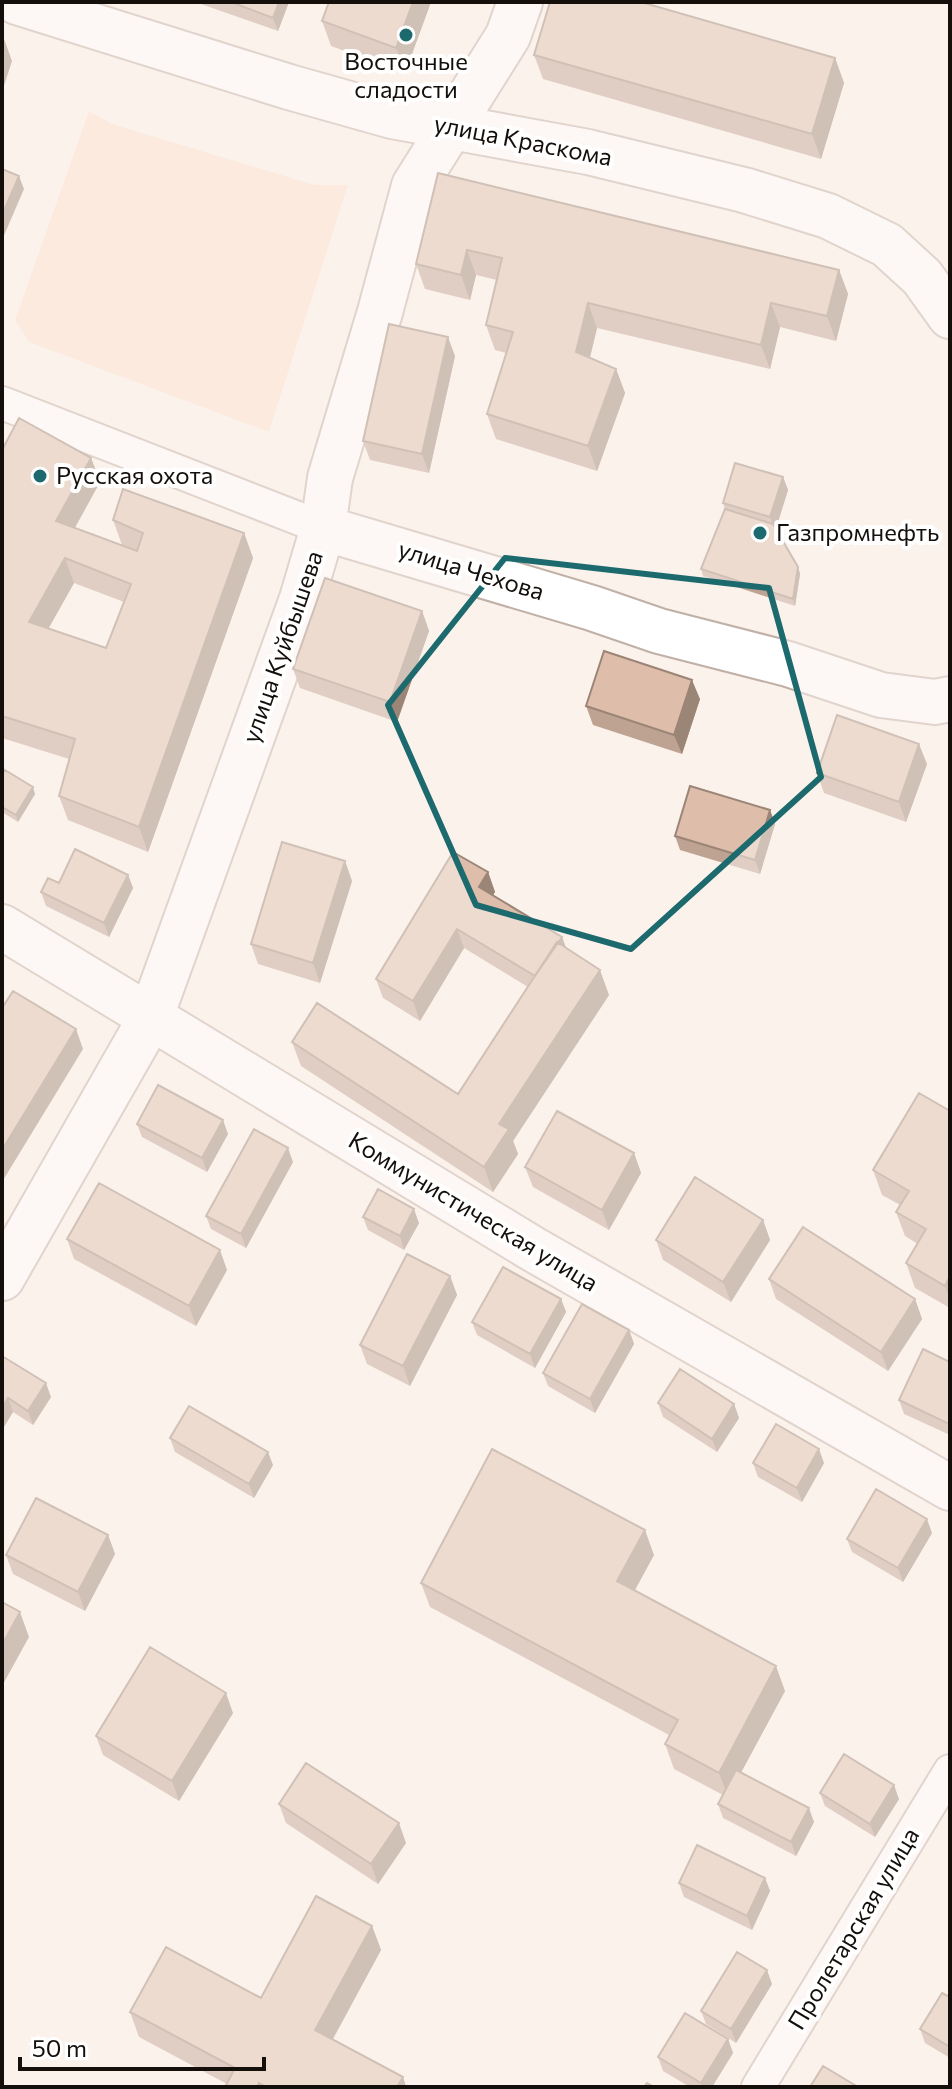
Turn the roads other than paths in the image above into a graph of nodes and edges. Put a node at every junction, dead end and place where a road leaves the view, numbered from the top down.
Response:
1 (17, 2) edge
2 (520, 2) edge
3 (452, 125) junction
4 (950, 316) edge
5 (2, 403) edge
6 (323, 528) junction
7 (950, 699) edge
8 (2, 927) edge
9 (150, 1019) junction
10 (2, 1278) edge
11 (950, 1488) edge
12 (950, 1771) edge
13 (758, 2087) edge

1 - 3 street, улица Краскома
2 - 3 street, улица Куйбышева
3 - 4 street, улица Краскома
3 - 6 street, улица Куйбышева
5 - 6 street, улица Чехова
6 - 7 street, улица Чехова
6 - 9 street, улица Куйбышева
8 - 9 street, Коммунистическая улица
9 - 10 street, улица Куйбышева
9 - 11 street, Коммунистическая улица
12 - 13 street, Пролетарская улица

